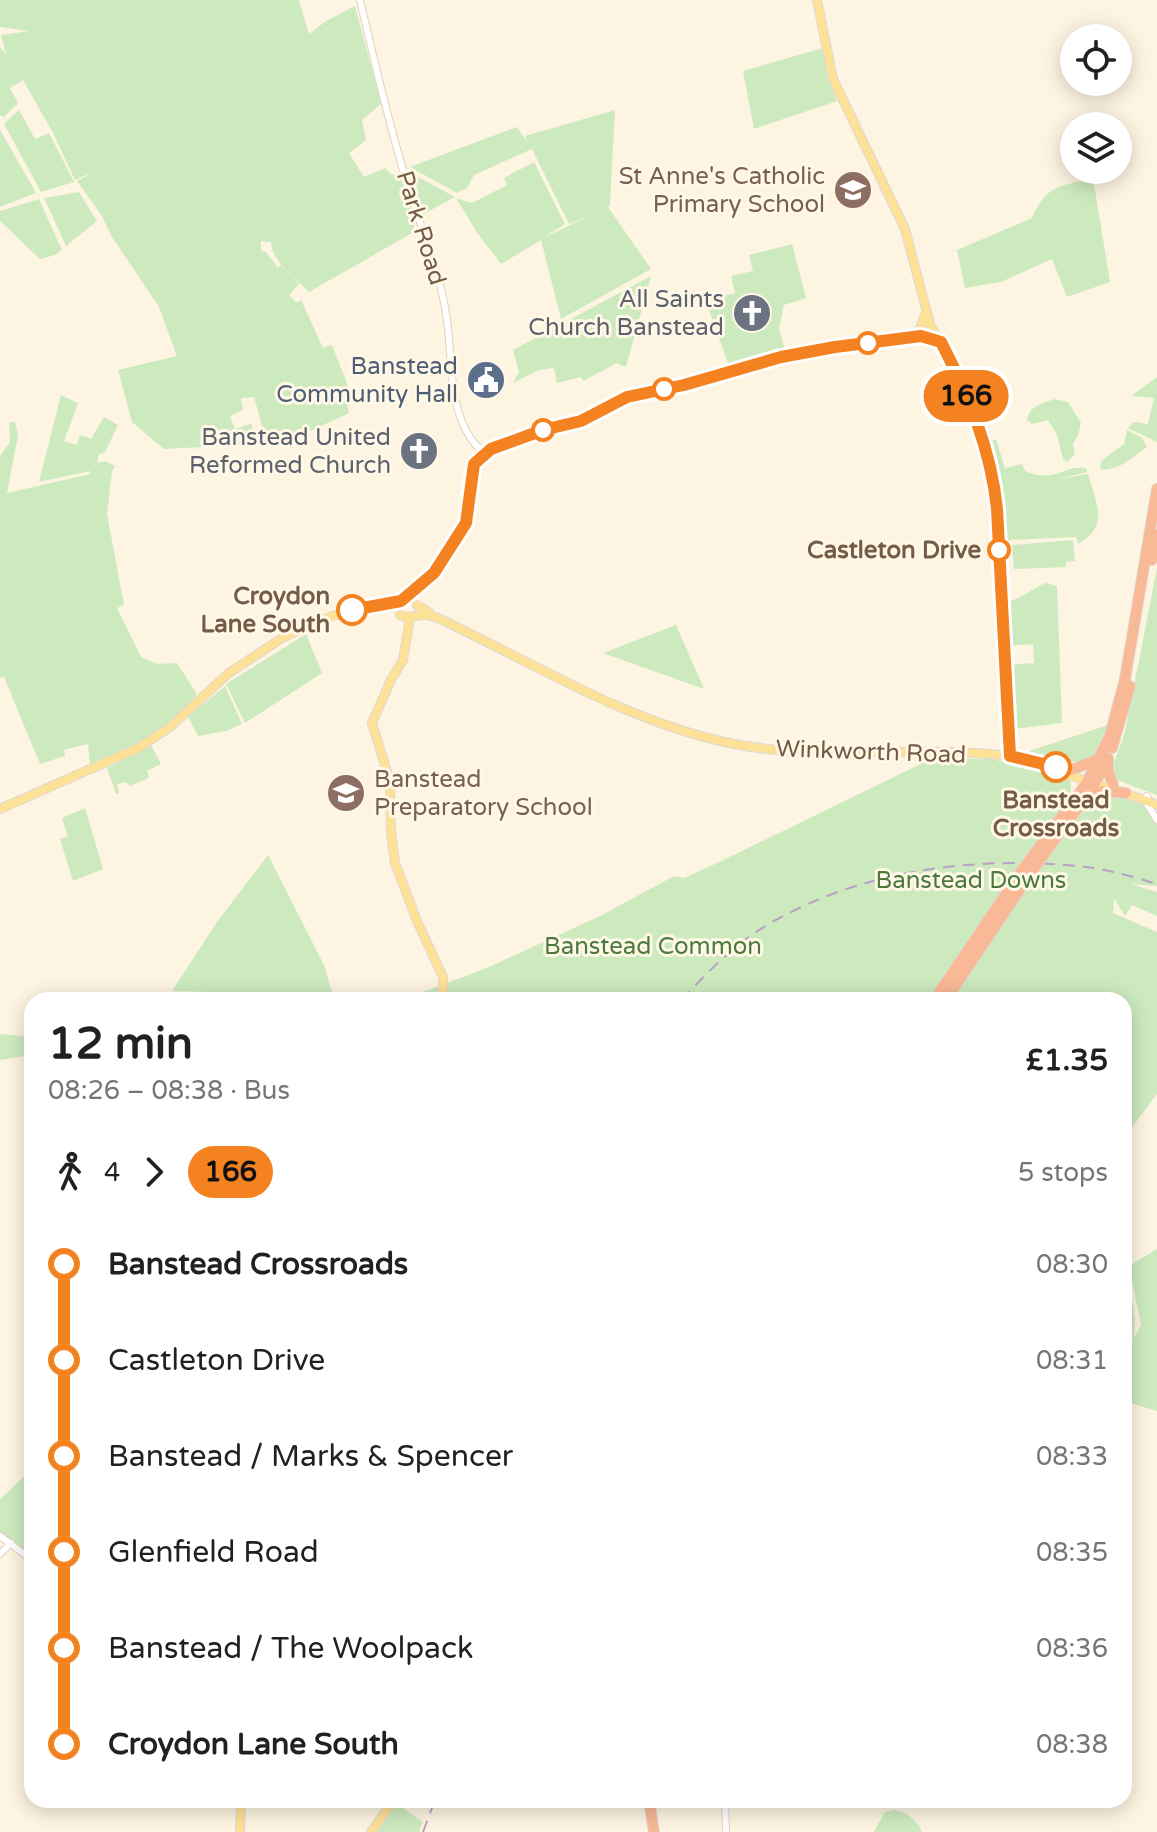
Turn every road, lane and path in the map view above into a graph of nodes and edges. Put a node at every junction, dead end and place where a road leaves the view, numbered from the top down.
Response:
1 (360, 0) edge
2 (817, 0) edge
3 (926, 330) junction
4 (484, 453) junction
5 (1157, 489) edge
6 (1157, 535) edge
7 (410, 602) junction
8 (383, 606) junction
9 (406, 615) junction
10 (438, 618) junction
11 (1115, 731) junction
12 (1010, 756) junction
13 (1104, 757) junction
14 (1072, 773) junction
15 (1093, 779) junction
16 (1113, 784) junction
17 (1126, 793) junction
18 (1087, 796) junction
19 (1075, 799) junction
20 (1146, 799) junction
21 (1157, 803) edge
22 (0, 809) edge
23 (1157, 820) edge
24 (1039, 855) junction
25 (1027, 871) junction
26 (442, 992) edge
27 (940, 992) edge
28 (951, 992) edge
29 (0, 1536) edge
30 (11, 1543) junction
31 (0, 1554) edge
32 (24, 1554) edge
33 (241, 1808) edge
34 (388, 1808) edge
35 (650, 1808) edge
36 (725, 1808) edge
37 (240, 1832) edge
38 (371, 1832) edge
39 (654, 1832) edge
40 (726, 1832) edge

1 - 4 street, Park Road
2 - 3 main road
3 - 4 main road
3 - 12 main road
4 - 7 main road
5 - 11 highway
6 - 11 highway
7 - 8 main road
7 - 9 main road
7 - 9 main road
7 - 10 main road, Winkworth Road
8 - 9 main road, Winkworth Road
8 - 22 main road
9 - 10 main road, Winkworth Road
9 - 26 main road
10 - 12 main road, Winkworth Road
11 - 13 highway
12 - 14 main road, Winkworth Road
13 - 14 highway
13 - 15 highway
13 - 16 highway
14 - 15 main road, Winkworth Road
14 - 19 highway
15 - 16 main road
15 - 17 main road
15 - 18 highway
15 - 19 highway
16 - 20 main road
17 - 18 highway
17 - 20 main road
18 - 24 highway
19 - 24 highway
20 - 21 main road
20 - 23 street
24 - 25 highway, bridge
25 - 27 highway
25 - 28 highway
29 - 30 street
30 - 31 street
30 - 32 street
33 - 37 main road
34 - 38 main road
35 - 39 highway
36 - 40 street

